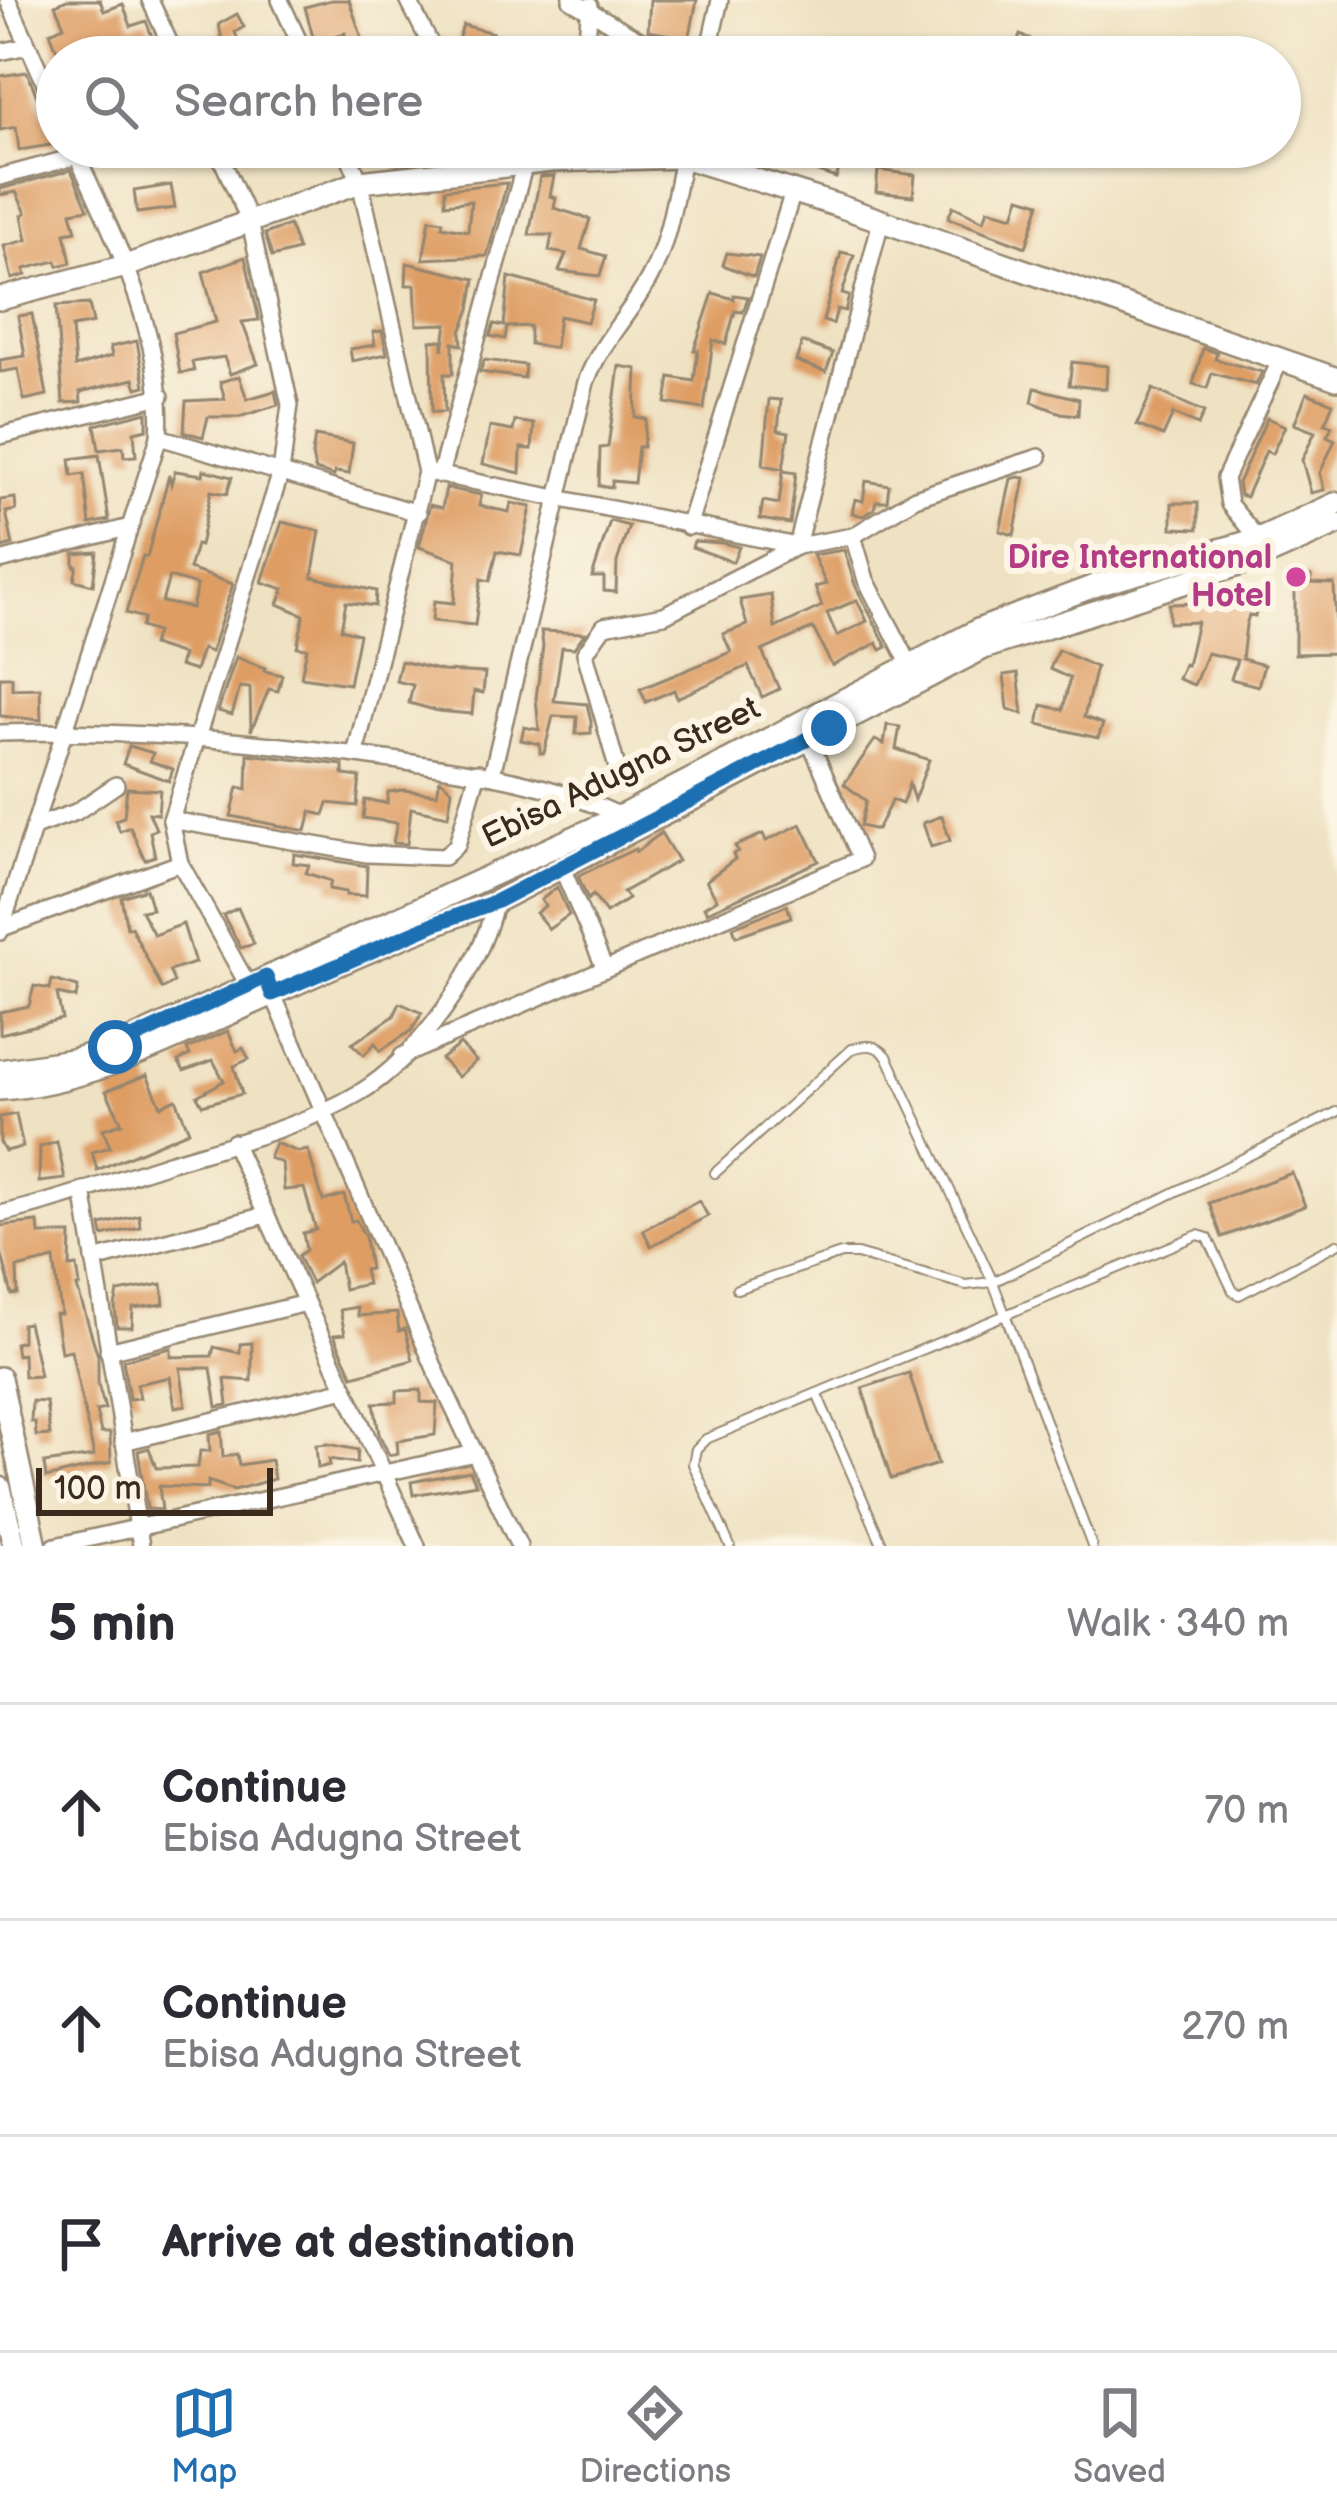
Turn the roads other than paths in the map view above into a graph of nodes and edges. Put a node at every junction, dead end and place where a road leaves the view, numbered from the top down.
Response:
1 (150, 0) edge
2 (280, 0) edge
3 (408, 0) edge
4 (571, 0) edge
5 (720, 0) edge
6 (15, 2) edge
7 (590, 5) edge
8 (166, 36) edge
9 (296, 36) edge
10 (426, 36) edge
11 (587, 36) edge
12 (637, 36) edge
13 (712, 36) edge
14 (28, 46) junction
15 (0, 52) edge
16 (36, 64) edge
17 (36, 165) edge
18 (83, 168) edge
19 (226, 168) edge
20 (355, 168) edge
21 (482, 168) edge
22 (524, 168) edge
23 (680, 168) edge
24 (728, 168) edge
25 (0, 177) edge
26 (361, 182) junction
27 (793, 192) junction
28 (880, 220) junction
29 (250, 222) junction
30 (126, 266) junction
31 (0, 298) edge
32 (1281, 359) junction
33 (1337, 379) edge
34 (161, 396) junction
35 (0, 436) edge
36 (158, 437) junction
37 (1039, 457) dead end
38 (281, 472) junction
39 (433, 473) junction
40 (559, 499) junction
41 (1337, 503) edge
42 (418, 513) junction
43 (1337, 524) edge
44 (688, 526) junction
45 (130, 527) junction
46 (853, 536) junction
47 (1258, 539) junction
48 (797, 546) junction
49 (0, 561) edge
50 (910, 663) junction
51 (64, 731) junction
52 (0, 734) edge
53 (194, 737) junction
54 (809, 739) junction
55 (355, 754) junction
56 (485, 774) junction
57 (621, 782) dead end
58 (116, 785) dead end
59 (621, 816) junction
60 (171, 820) junction
61 (34, 827) junction
62 (180, 862) junction
63 (562, 868) junction
64 (495, 902) junction
65 (1, 930) edge
66 (605, 969) junction
67 (262, 985) junction
68 (402, 1056) junction
69 (0, 1071) edge
70 (0, 1089) edge
71 (323, 1111) junction
72 (1337, 1112) edge
73 (233, 1142) junction
74 (715, 1173) dead end
75 (83, 1190) junction
76 (0, 1214) edge
77 (266, 1215) junction
78 (1337, 1244) edge
79 (94, 1260) junction
80 (993, 1282) junction
81 (737, 1289) dead end
82 (307, 1303) junction
83 (1003, 1316) junction
84 (108, 1351) junction
85 (0, 1378) edge
86 (346, 1389) junction
87 (817, 1394) junction
88 (122, 1442) junction
89 (475, 1453) junction
90 (384, 1473) junction
91 (0, 1487) edge
92 (136, 1528) junction
93 (14, 1546) edge
94 (36, 1546) edge
95 (55, 1546) edge
96 (141, 1546) edge
97 (417, 1546) edge
98 (519, 1546) edge
99 (730, 1546) edge
100 (883, 1546) edge
101 (1092, 1546) edge

1 - 8 street
2 - 9 street
3 - 10 street
4 - 7 street
5 - 13 street
6 - 14 street
7 - 11 street
7 - 12 street
14 - 15 street
14 - 16 street
17 - 25 street
18 - 30 street
19 - 29 street
20 - 26 street
21 - 26 main road
22 - 39 street
23 - 40 street
24 - 27 main road
26 - 29 main road
26 - 39 street
27 - 28 main road
27 - 44 street
28 - 32 main road
28 - 48 street
29 - 30 main road
29 - 38 street
30 - 31 main road
30 - 34 street
32 - 33 main road
32 - 47 street
34 - 35 street
34 - 36 street
36 - 38 street
36 - 45 street
37 - 46 street
38 - 42 street
38 - 53 street
39 - 40 street
39 - 42 street
40 - 44 street
40 - 56 street
41 - 47 main road, Ebisa Adugna Street
42 - 55 street
43 - 54 main road, Ebisa Adugna Street
44 - 48 street
45 - 49 street
45 - 51 street
46 - 48 street
46 - 50 street
47 - 50 main road, Ebisa Adugna Street
48 - 57 street
50 - 59 main road, Ebisa Adugna Street
51 - 52 street
51 - 53 street
51 - 61 street
53 - 55 street
53 - 60 street
54 - 63 main road, Ebisa Adugna Street
54 - 66 street
55 - 56 street
56 - 59 street
56 - 60 street
58 - 61 street
59 - 67 main road, Ebisa Adugna Street
60 - 62 street
61 - 65 street
62 - 65 street
62 - 67 street
63 - 64 main road, Ebisa Adugna Street
63 - 66 street
64 - 67 main road, Ebisa Adugna Street
64 - 68 street
66 - 68 street
67 - 69 main road, Ebisa Adugna Street
67 - 70 main road, Ebisa Adugna Street
67 - 71 street
68 - 71 street
71 - 73 street
71 - 89 street
72 - 80 lane
73 - 75 street
73 - 77 street
74 - 80 lane
75 - 76 street
75 - 79 street
77 - 79 street
77 - 82 street
78 - 83 lane
79 - 84 street
80 - 81 lane
80 - 83 lane
82 - 84 street
82 - 86 street
83 - 87 lane
83 - 101 lane
84 - 88 street
85 - 94 main road
86 - 88 street
86 - 90 street
87 - 99 lane
87 - 100 lane
88 - 92 street
89 - 90 street
89 - 98 street
90 - 92 street
90 - 97 street
91 - 93 main road
92 - 95 street
92 - 96 street

